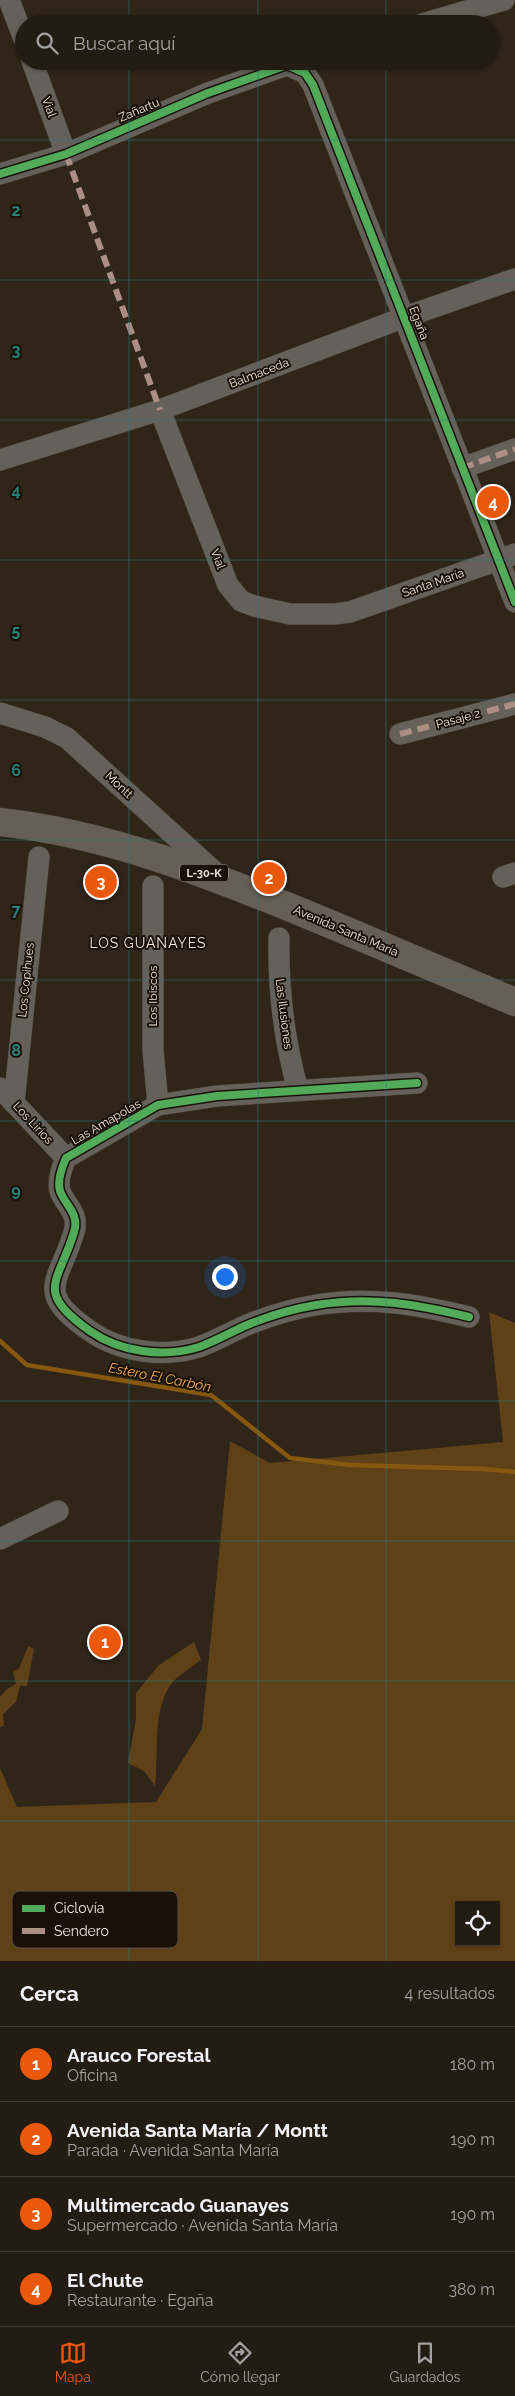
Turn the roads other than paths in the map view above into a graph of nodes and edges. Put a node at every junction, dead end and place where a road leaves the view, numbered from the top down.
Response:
1 (10, 0) edge
2 (504, 0) edge
3 (15, 15) edge
4 (453, 15) edge
5 (35, 70) edge
6 (273, 70) edge
7 (298, 70) edge
8 (66, 154) junction
9 (0, 174) edge
10 (515, 279) edge
11 (405, 318) junction
12 (160, 410) junction
13 (515, 450) edge
14 (0, 460) edge
15 (462, 468) junction
16 (507, 557) edge
17 (515, 602) edge
18 (350, 612) joint
19 (515, 704) edge
20 (0, 712) edge
21 (400, 734) dead end
22 (0, 822) edge
23 (39, 857) dead end
24 (224, 880) junction
25 (153, 886) dead end
26 (279, 938) dead end
27 (515, 1002) edge
28 (417, 1083) dead end
29 (298, 1090) junction
30 (7, 1095) edge
31 (158, 1105) junction
32 (66, 1158) junction
33 (469, 1316) dead end
34 (58, 1511) dead end
35 (0, 1539) edge

1 - 3 street
2 - 4 street
5 - 8 street, Vial
6 - 8 street, Zañartu
7 - 11 street, Egaña
8 - 9 street, Zañartu
10 - 11 street, Balmaceda
11 - 12 street, Balmaceda
11 - 15 street, Egaña
12 - 14 street, Balmaceda
12 - 18 street, Vial
13 - 15 street
15 - 16 street, Egaña
16 - 17 street, Egaña
16 - 18 street, Santa María
19 - 21 street, Pasaje 2
20 - 24 street, Montt
22 - 24 main road, Avenida Santa María / L-30-K
23 - 30 street, Los Copihues
24 - 27 main road, Avenida Santa María / L-30-K
25 - 31 street, Los Ibiscos
26 - 29 street, Las Ilusiones
28 - 29 street, Las Amapolas
29 - 31 street, Las Amapolas
30 - 32 street, Los Lirios
31 - 32 street, Las Amapolas
32 - 33 street, Las Amapolas
34 - 35 street

